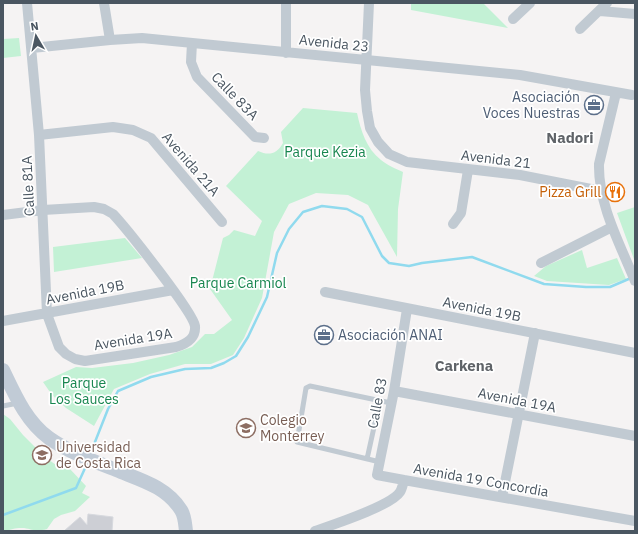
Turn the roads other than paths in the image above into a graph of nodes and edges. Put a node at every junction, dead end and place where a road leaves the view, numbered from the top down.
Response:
1 (27, 3) edge
2 (104, 3) edge
3 (286, 3) edge
4 (369, 3) edge
5 (530, 3) edge
6 (604, 7) edge
7 (635, 14) edge
8 (513, 20) dead end
9 (580, 29) dead end
10 (110, 40) junction
11 (192, 43) junction
12 (32, 48) junction
13 (286, 52) junction
14 (367, 60) junction
15 (616, 93) junction
16 (632, 95) dead end
17 (39, 135) junction
18 (264, 138) dead end
19 (468, 170) junction
20 (601, 191) junction
21 (43, 210) junction
22 (3, 214) edge
23 (222, 222) dead end
24 (453, 224) dead end
25 (612, 226) junction
26 (541, 263) dead end
27 (634, 277) edge
28 (172, 290) junction
29 (325, 292) dead end
30 (407, 309) junction
31 (46, 314) junction
32 (3, 322) edge
33 (535, 333) junction
34 (635, 353) edge
35 (75, 359) joint
36 (3, 370) edge
37 (394, 391) junction
38 (380, 400) junction
39 (19, 403) junction
40 (391, 403) junction
41 (3, 406) edge
42 (519, 415) junction
43 (635, 436) edge
44 (367, 459) junction
45 (380, 462) junction
46 (404, 480) junction
47 (502, 497) junction
48 (635, 521) edge
49 (186, 531) edge
50 (315, 531) edge

1 - 12 street, Calle 81A
2 - 10 street
3 - 13 street
4 - 14 street
5 - 8 street
6 - 7 street
6 - 9 street
10 - 11 street, Avenida 23
10 - 12 street, Avenida 23
11 - 13 street, Avenida 23
11 - 18 street, Calle 83A
12 - 17 street, Calle 81A
13 - 14 street, Avenida 23
14 - 15 street, Avenida 23
14 - 19 street, Avenida 21
15 - 16 street, Avenida 23
15 - 20 street
17 - 21 street, Calle 81A
17 - 23 street, Avenida 21A
19 - 20 street, Avenida 21
19 - 24 street
20 - 25 street
21 - 22 street
21 - 28 street
21 - 31 street, Calle 81A
25 - 26 street
25 - 27 street
28 - 31 street, Avenida 19B
28 - 35 street, Avenida 19A
29 - 30 street, Avenida 19B
30 - 33 street, Avenida 19B
30 - 37 street, Calle 83
31 - 32 street, Avenida 19B
31 - 35 street, Calle 81A
33 - 34 street, Avenida 19B
33 - 42 street
36 - 39 street
37 - 40 street, Calle 83
37 - 42 street, Avenida 19A
38 - 40 lane
38 - 44 lane
38 - 44 lane
39 - 41 lane
39 - 49 street
40 - 45 street, Calle 83
42 - 43 street, Avenida 19A
42 - 47 street
44 - 45 lane
45 - 46 street, Calle 83
46 - 47 street, Avenida 19 Concordia
46 - 50 street, Avenida 19 Concordia
47 - 48 street, Avenida 19 Concordia

